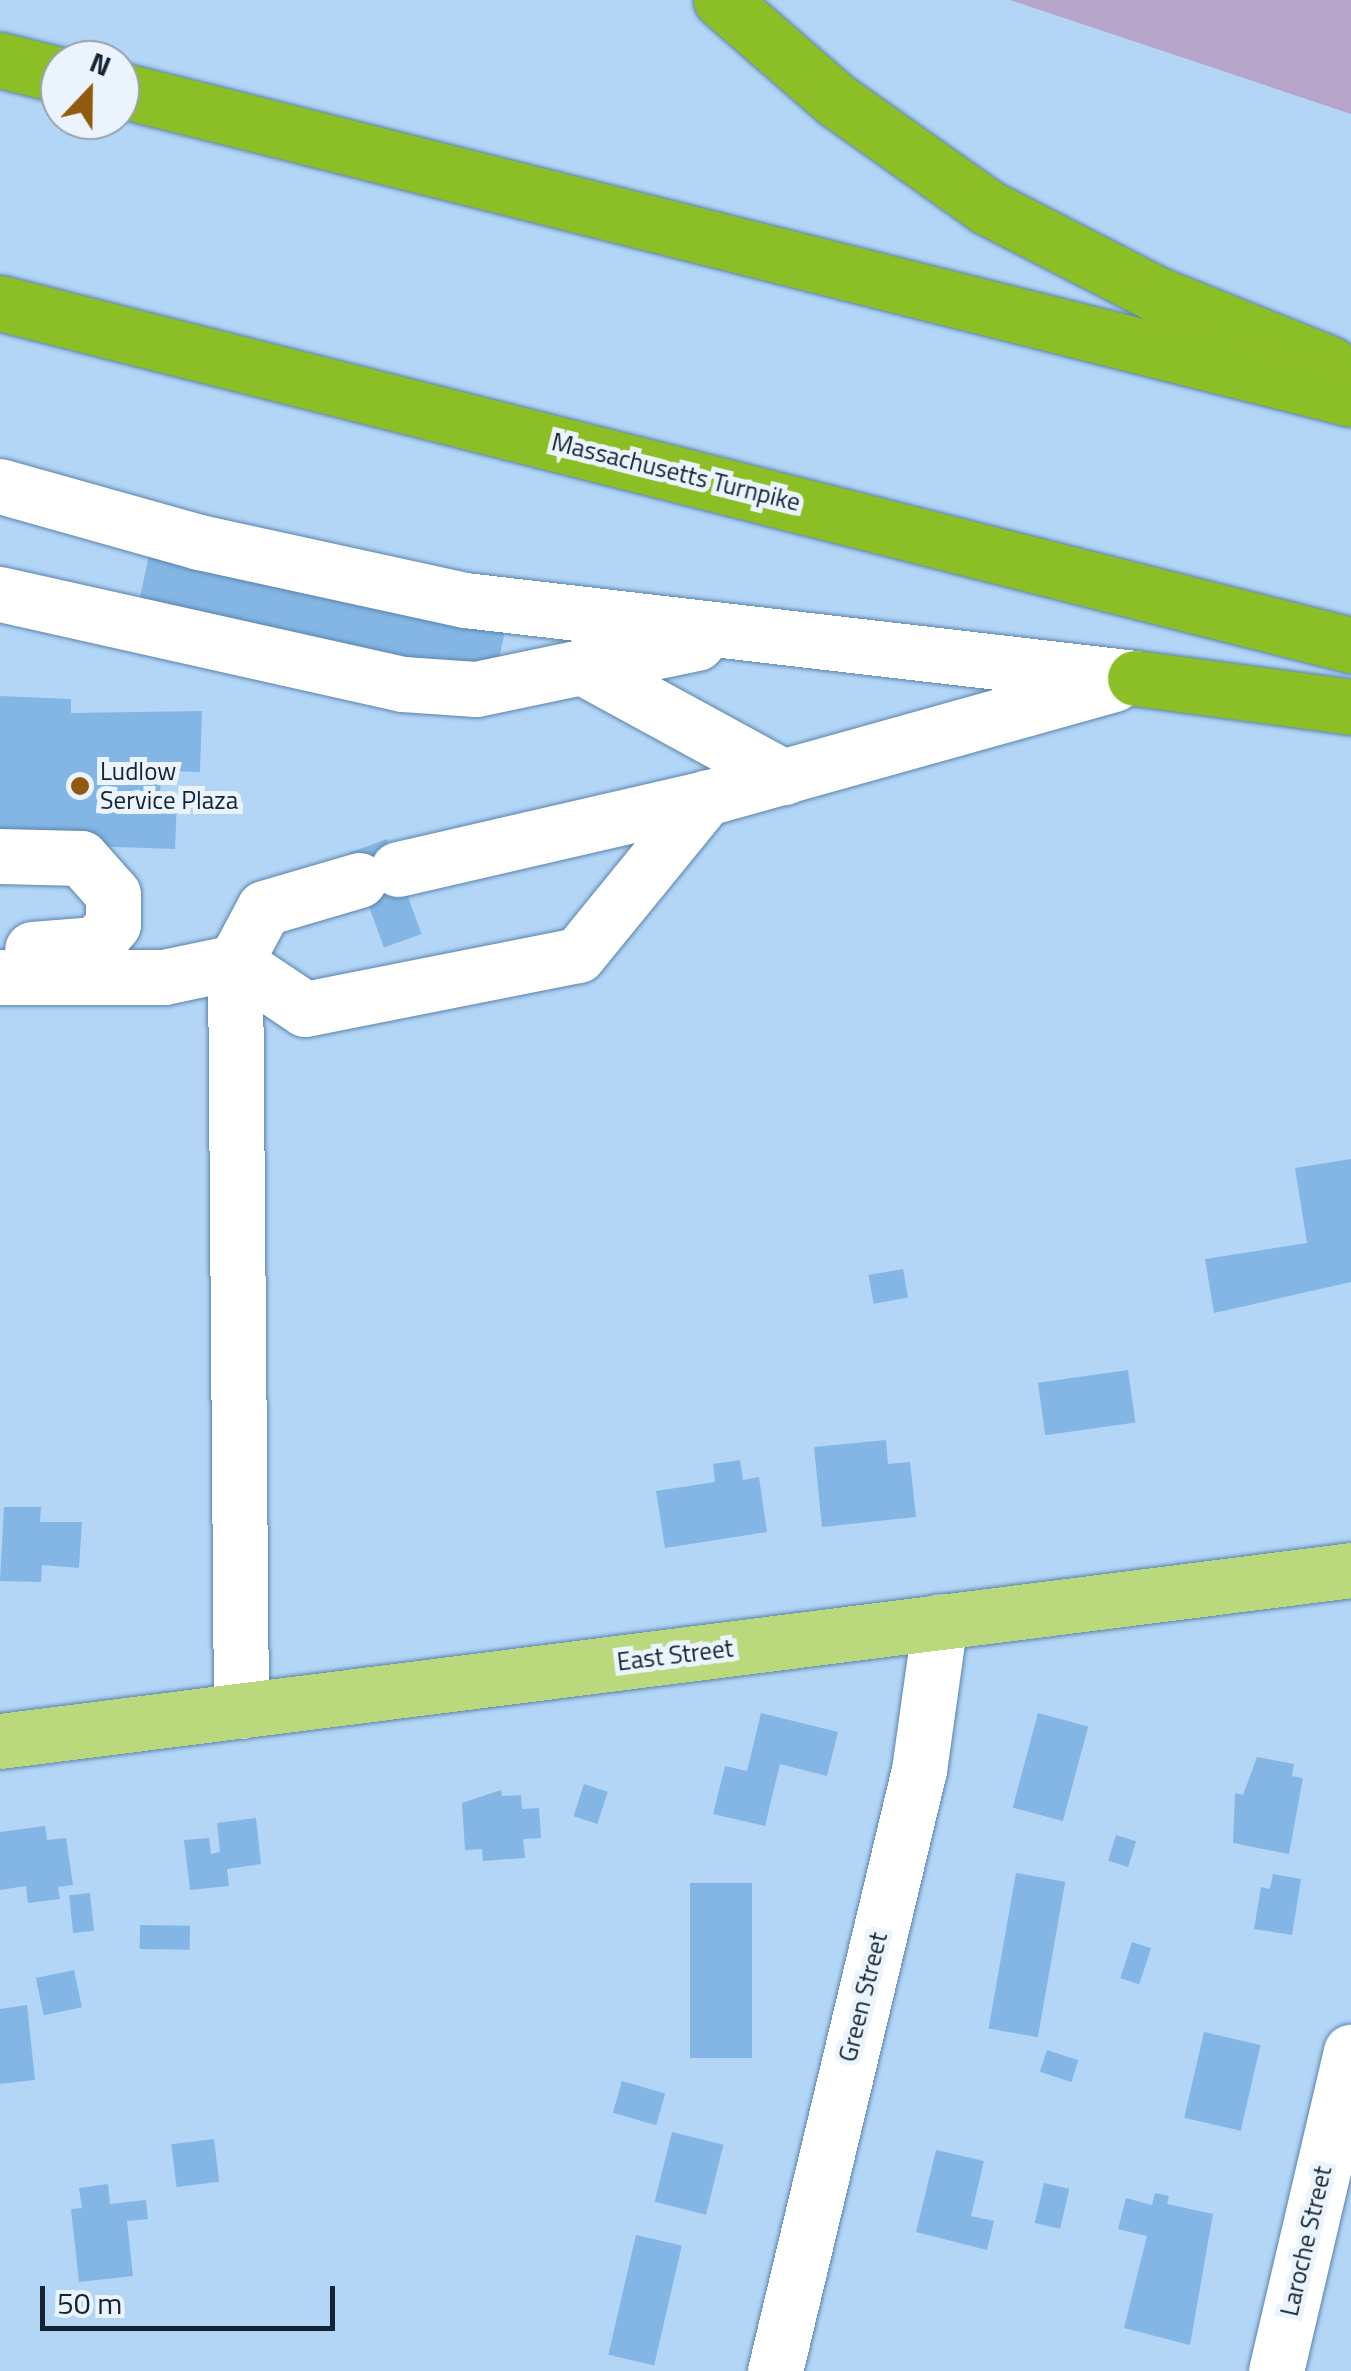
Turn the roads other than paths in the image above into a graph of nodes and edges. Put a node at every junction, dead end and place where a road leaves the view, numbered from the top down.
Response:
1 (721, 0) edge
2 (0, 60) edge
3 (40, 70) edge
4 (140, 95) edge
5 (0, 303) edge
6 (1351, 372) edge
7 (1351, 399) edge
8 (0, 486) edge
9 (0, 594) edge
10 (746, 632) junction
11 (1351, 645) edge
12 (584, 668) junction
13 (1135, 678) junction
14 (1351, 706) edge
15 (784, 776) junction
16 (706, 798) junction
17 (0, 856) edge
18 (0, 948) edge
19 (235, 962) junction
20 (0, 977) edge
21 (1351, 1570) edge
22 (940, 1621) junction
23 (242, 1711) junction
24 (0, 1741) edge
25 (1351, 2052) edge
26 (775, 2371) edge
27 (1276, 2371) edge

1 - 6 highway
2 - 3 highway
4 - 7 highway
5 - 11 highway, Massachusetts Turnpike
8 - 10 street
9 - 12 street
10 - 12 street
10 - 13 street
12 - 15 street
13 - 14 highway
13 - 15 street
15 - 16 street
16 - 19 street
16 - 19 street
17 - 18 street
19 - 20 street
19 - 23 street
21 - 22 main road, East Street
22 - 23 main road, East Street
22 - 26 street, Green Street
23 - 24 main road, East Street
25 - 27 street, Laroche Street

